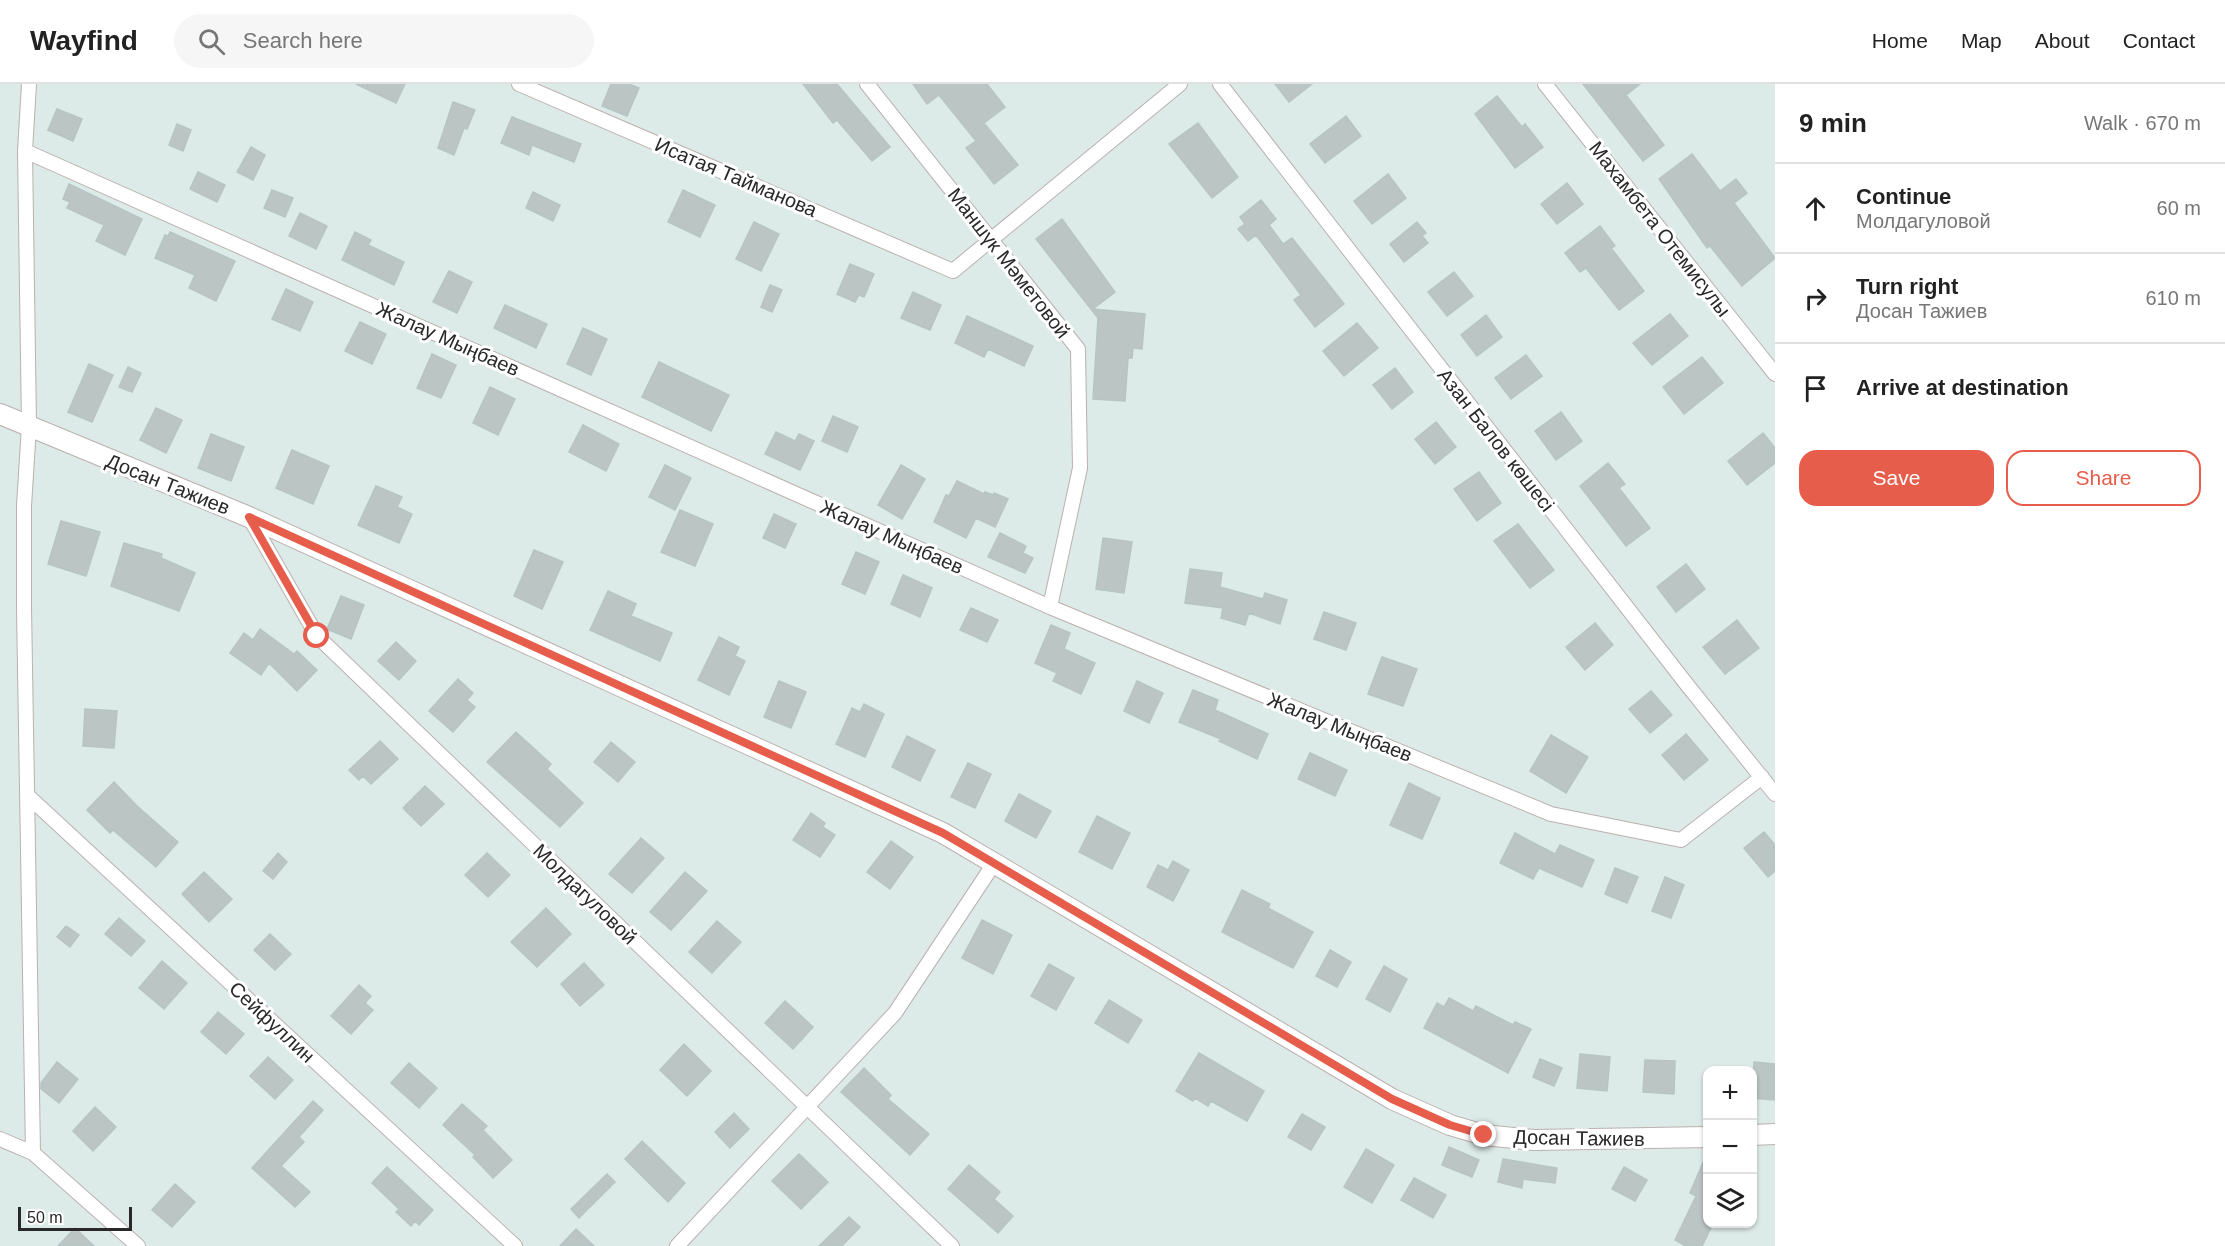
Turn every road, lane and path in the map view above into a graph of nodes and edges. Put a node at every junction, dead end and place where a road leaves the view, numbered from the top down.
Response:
1 (29, 84) edge
2 (519, 84) edge
3 (867, 84) edge
4 (1180, 84) edge
5 (1220, 84) edge
6 (1545, 84) edge
7 (25, 151) junction
8 (990, 239) junction
9 (1775, 374) edge
10 (0, 414) edge
11 (29, 426) junction
12 (249, 517) junction
13 (1050, 607) junction
14 (1762, 777) junction
15 (1775, 794) edge
16 (29, 797) junction
17 (995, 862) junction
18 (806, 1108) junction
19 (1775, 1134) edge
20 (1757, 1135) edge
21 (1703, 1137) edge
22 (0, 1139) edge
23 (33, 1153) junction
24 (138, 1246) edge
25 (515, 1246) edge
26 (677, 1246) edge
27 (952, 1246) edge

1 - 7 street
2 - 8 street, Исатая Тайманова
3 - 8 street, Маншүк Мәметовой
4 - 8 street
5 - 14 street, Азан Балов көшесі
6 - 9 street, Махамбета Отемисулы
7 - 11 street
7 - 13 street, Жалау Мыңбаев
8 - 13 street, Маншүк Мәметовой
10 - 11 street, Досан Тажиев
11 - 12 street, Досан Тажиев
11 - 16 street
12 - 17 street, Досан Тажиев
12 - 18 street, Молдагуловой
13 - 14 street, Жалау Мыңбаев
14 - 15 street, Азан Балов көшесі
16 - 23 street
16 - 25 street, Сейфуллин
17 - 18 street
17 - 21 street, Досан Тажиев
18 - 26 street
18 - 27 street, Молдагуловой
19 - 20 street
22 - 23 street
23 - 24 street

